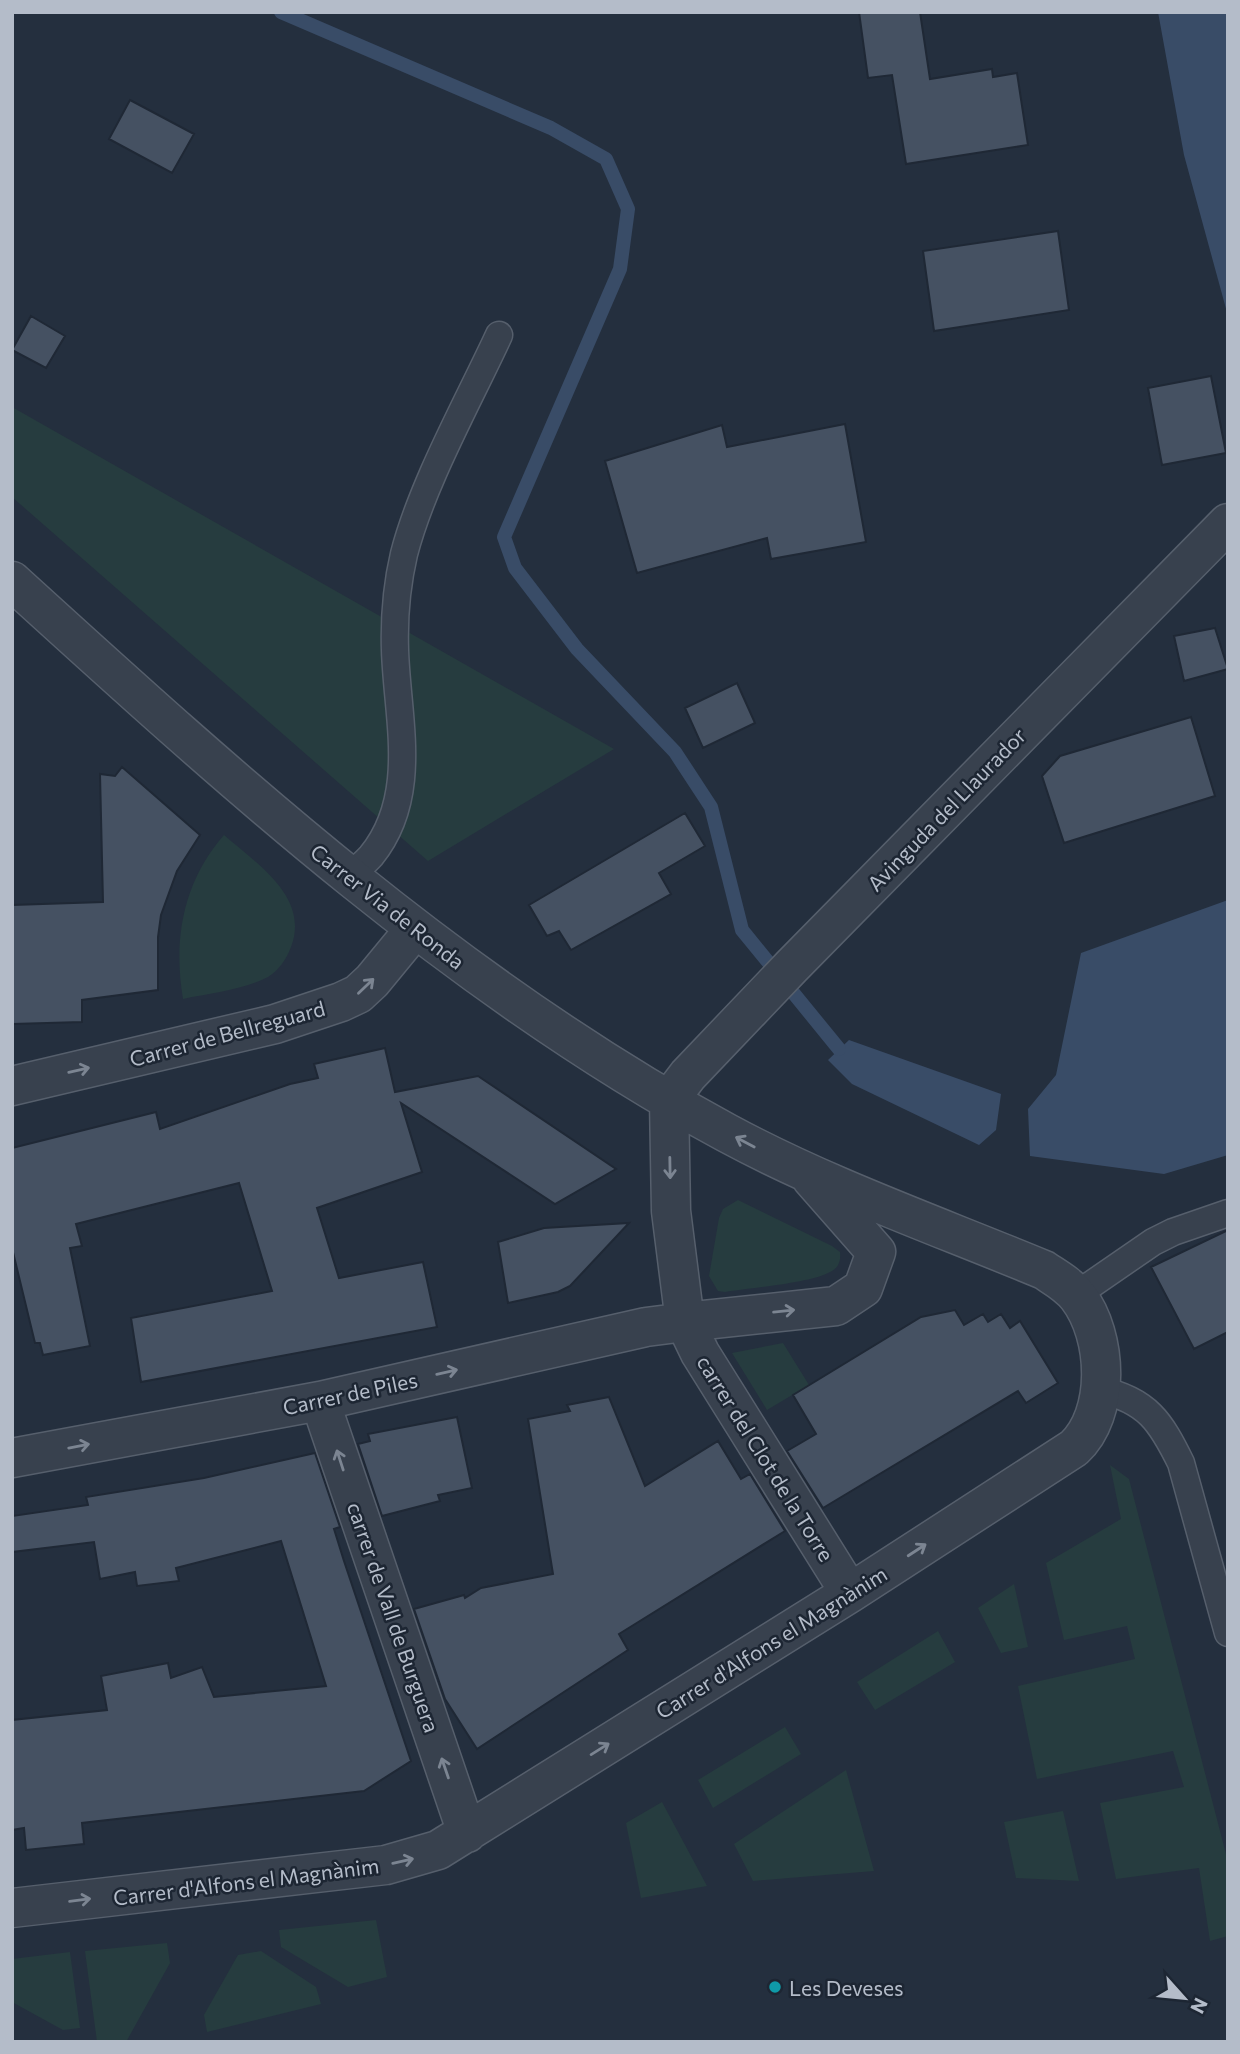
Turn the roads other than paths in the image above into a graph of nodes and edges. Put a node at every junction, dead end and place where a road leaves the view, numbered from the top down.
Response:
1 (499, 335) dead end
2 (1228, 523) edge
3 (12, 582) edge
4 (348, 878) junction
5 (414, 930) junction
6 (12, 1086) edge
7 (670, 1100) junction
8 (806, 1172) junction
9 (1228, 1213) edge
10 (1076, 1295) junction
11 (685, 1322) junction
12 (1100, 1390) junction
13 (320, 1401) junction
14 (12, 1458) edge
15 (850, 1593) junction
16 (1228, 1633) edge
17 (467, 1833) junction
18 (12, 1908) edge

1 - 4 lane
2 - 7 street, Avinguda del Llaurador
3 - 4 street, Carrer Via de Ronda
4 - 5 street, Carrer Via de Ronda
6 -> 5 street, Carrer de Bellreguard
5 - 7 street, Carrer Via de Ronda
8 -> 7 street, Carrer Via de Ronda
7 -> 11 street
8 - 10 street, Carrer d'Alfons el Magnànim
11 -> 8 street, Carrer de Piles
9 - 10 lane
10 - 12 street, Carrer d'Alfons el Magnànim
13 -> 11 street, Carrer de Piles
11 - 15 street, carrer del Clot de la Torre
15 -> 12 street, Carrer d'Alfons el Magnànim
12 - 16 lane
14 -> 13 street, Carrer de Piles
17 -> 13 street, carrer de Vall de Burguera
17 -> 15 street, Carrer d'Alfons el Magnànim
18 -> 17 street, Carrer d'Alfons el Magnànim

